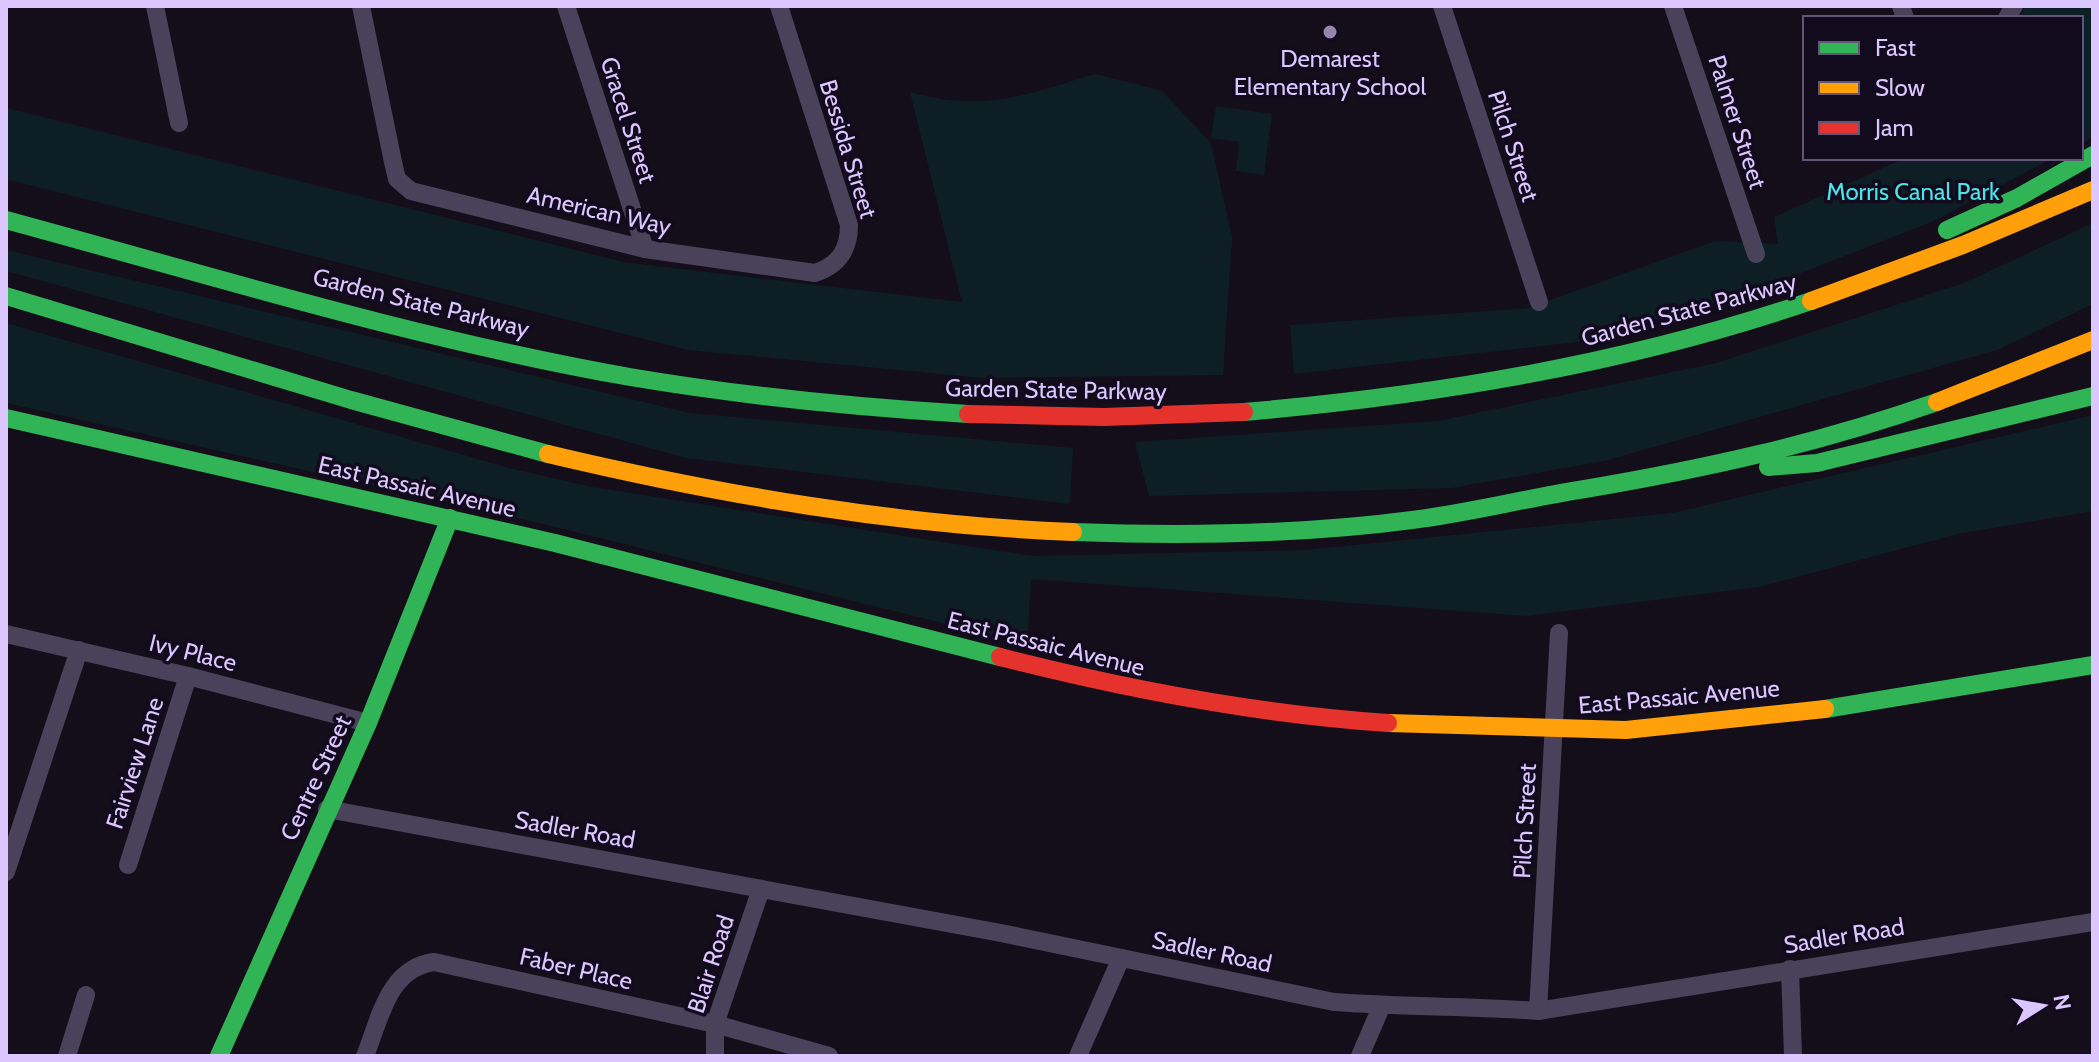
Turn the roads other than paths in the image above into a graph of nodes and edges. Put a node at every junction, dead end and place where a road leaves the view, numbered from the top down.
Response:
1 (155, 6) edge
2 (361, 6) edge
3 (566, 6) edge
4 (779, 6) edge
5 (1442, 6) edge
6 (1673, 6) edge
7 (179, 123) dead end
8 (2093, 155) edge
9 (2093, 190) edge
10 (6, 220) edge
11 (645, 249) junction
12 (1756, 254) dead end
13 (797, 272) joint
14 (6, 296) edge
15 (1539, 302) dead end
16 (1739, 324) junction
17 (2093, 340) edge
18 (2093, 396) edge
19 (6, 418) edge
20 (1721, 465) junction
21 (450, 518) junction
22 (1559, 633) dead end
23 (6, 634) edge
24 (79, 650) junction
25 (2093, 665) edge
26 (188, 676) junction
27 (368, 723) junction
28 (1553, 731) junction
29 (327, 809) junction
30 (128, 865) dead end
31 (6, 872) edge
32 (761, 889) junction
33 (2093, 922) edge
34 (1121, 958) junction
35 (1790, 969) junction
36 (86, 995) dead end
37 (1382, 1005) junction
38 (1538, 1011) junction
39 (715, 1024) junction
40 (67, 1056) edge
41 (219, 1056) edge
42 (365, 1056) edge
43 (715, 1056) edge
44 (829, 1056) edge
45 (1078, 1056) edge
46 (1360, 1056) edge
47 (1793, 1056) edge

1 - 7 street
2 - 11 street, American Way
3 - 11 street, Gracel Street
4 - 13 street, Bessida Street
5 - 15 street, Pilch Street
6 - 12 street, Palmer Street
8 - 16 main road
9 - 16 main road, Garden State Parkway
10 - 16 main road, Garden State Parkway
11 - 13 street, American Way
14 - 20 main road
17 - 20 main road
18 - 20 main road
19 - 21 main road, East Passaic Avenue
21 - 27 main road, Centre Street
21 - 28 main road, East Passaic Avenue
22 - 28 street, Pilch Street
23 - 24 street, Ivy Place
24 - 26 street, Ivy Place
24 - 31 street
25 - 28 main road, East Passaic Avenue
26 - 27 street, Ivy Place
26 - 30 street, Fairview Lane
27 - 29 main road, Centre Street
28 - 38 street, Pilch Street
29 - 32 street, Sadler Road
29 - 41 main road, Centre Street
32 - 34 street, Sadler Road
32 - 39 street, Blair Road
33 - 35 street, Sadler Road
34 - 37 street, Sadler Road
34 - 45 street
35 - 38 street, Sadler Road
35 - 47 street
36 - 40 street
37 - 38 street, Sadler Road
37 - 46 street
39 - 42 street, Faber Place
39 - 43 street, Blair Road
39 - 44 street, Faber Place

